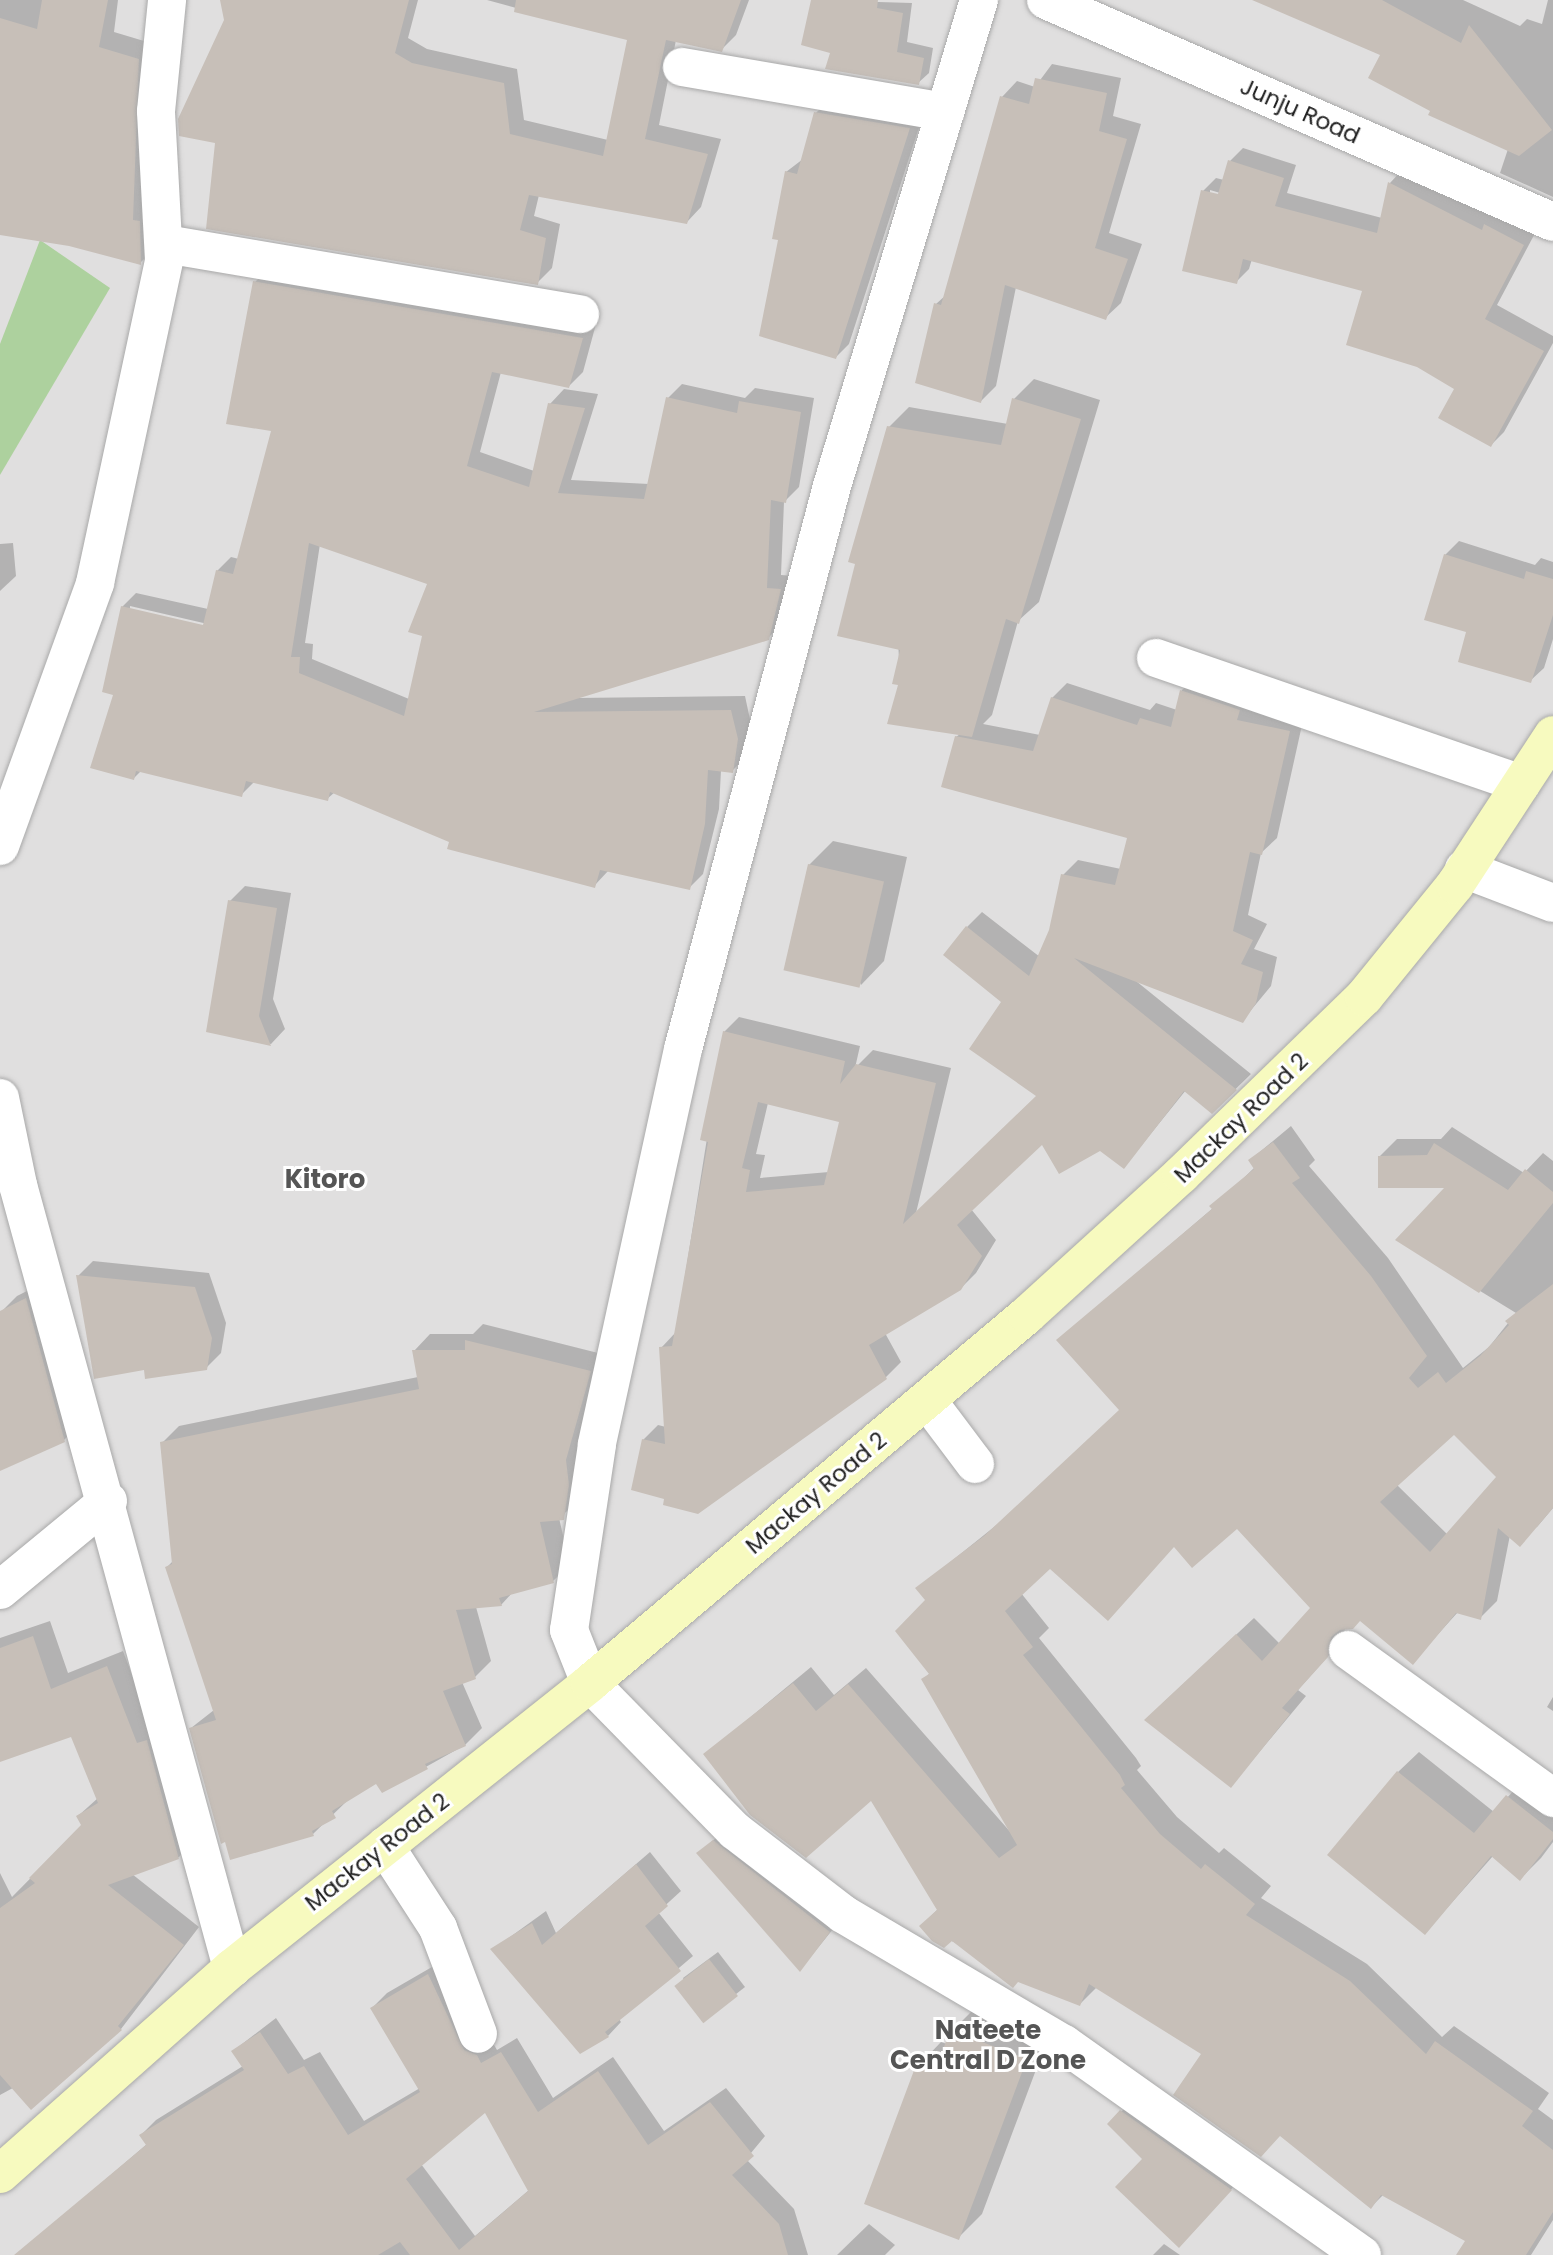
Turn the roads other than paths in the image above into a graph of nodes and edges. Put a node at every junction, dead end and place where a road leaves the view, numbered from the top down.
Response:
1 (167, 0) edge
2 (979, 0) edge
3 (1046, 0) edge
4 (682, 67) dead end
5 (946, 112) junction
6 (1553, 222) edge
7 (165, 244) junction
8 (580, 314) dead end
9 (1156, 658) dead end
10 (1553, 735) edge
11 (11, 776) edge
12 (1521, 784) junction
13 (0, 846) edge
14 (1464, 869) junction
15 (1553, 903) edge
16 (0, 1098) edge
17 (927, 1399) junction
18 (975, 1464) dead end
19 (108, 1501) junction
20 (0, 1590) edge
21 (1348, 1650) dead end
22 (590, 1683) junction
23 (1553, 1798) edge
24 (384, 1846) junction
25 (232, 1968) junction
26 (478, 2034) dead end
27 (0, 2174) edge
28 (1362, 2255) edge

1 - 7 street
2 - 5 street
3 - 6 street, Junju Road
4 - 5 street
5 - 22 street
7 - 8 street
7 - 11 street
9 - 12 street
10 - 12 street, Mackay Road 2
11 - 13 street
12 - 14 street, Mackay Road 2
14 - 15 street
14 - 17 street, Mackay Road 2
16 - 19 street
17 - 18 street
17 - 22 street, Mackay Road 2
19 - 20 street
19 - 25 street
21 - 23 street
22 - 24 street, Mackay Road 2
22 - 28 street
24 - 25 street, Mackay Road 2
24 - 26 street
25 - 27 street, Mackay Road 2

